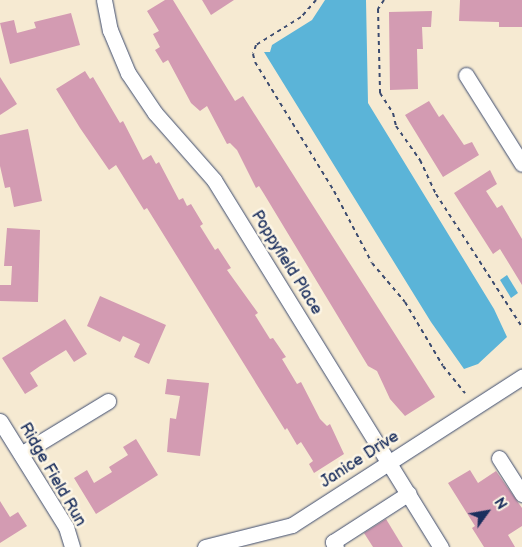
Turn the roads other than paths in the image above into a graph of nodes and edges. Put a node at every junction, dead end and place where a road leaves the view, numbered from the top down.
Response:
1 (104, 0) edge
2 (466, 75) dead end
3 (522, 164) edge
4 (522, 376) edge
5 (108, 401) dead end
6 (0, 421) edge
7 (21, 454) junction
8 (499, 458) dead end
9 (390, 462) junction
10 (409, 493) junction
11 (522, 494) edge
12 (231, 545) edge
13 (72, 547) edge
14 (205, 547) edge
15 (336, 547) edge
16 (441, 547) edge

1 - 9 street, Poppyfield Place
2 - 3 street
4 - 9 street, Janice Drive
5 - 7 street
6 - 7 street, Ridge Field Run
7 - 13 street, Ridge Field Run
8 - 11 street
9 - 10 street, Poppyfield Place
9 - 12 street, Janice Drive
10 - 15 street
10 - 16 street, Poppyfield Place
12 - 14 street, Janice Drive

